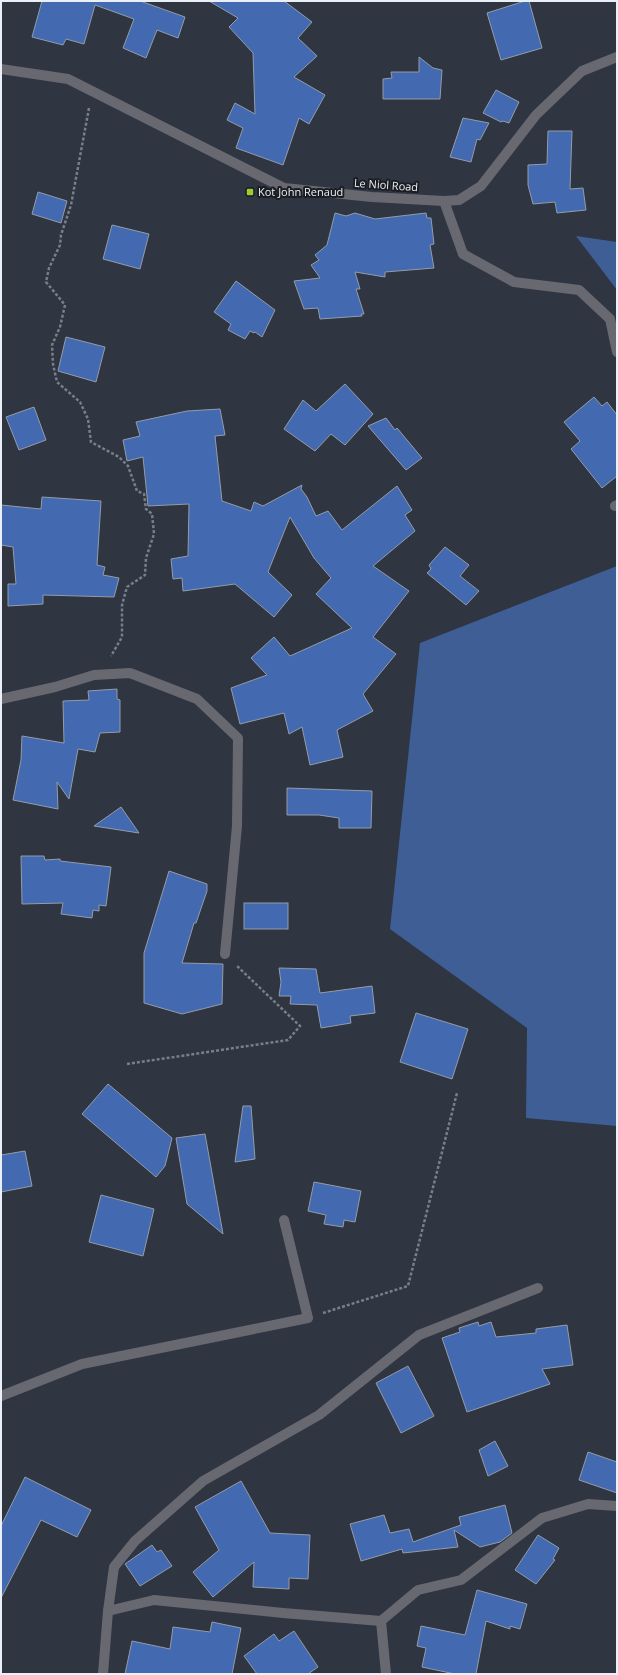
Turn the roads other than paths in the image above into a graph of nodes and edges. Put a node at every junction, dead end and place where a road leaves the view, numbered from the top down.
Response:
1 (617, 57) edge
2 (1, 69) edge
3 (444, 201) junction
4 (617, 352) edge
5 (1, 699) edge
6 (225, 954) road end
7 (284, 1220) dead end
8 (538, 1288) dead end
9 (1, 1396) edge
10 (617, 1506) edge
11 (108, 1611) junction
12 (381, 1621) junction
13 (103, 1674) edge
14 (386, 1674) edge

1 - 3 street, Le Niol Road
2 - 3 street, Le Niol Road
3 - 4 street
5 - 6 street
7 - 9 street
8 - 11 street
10 - 12 street
11 - 12 street
11 - 13 street
12 - 14 street

